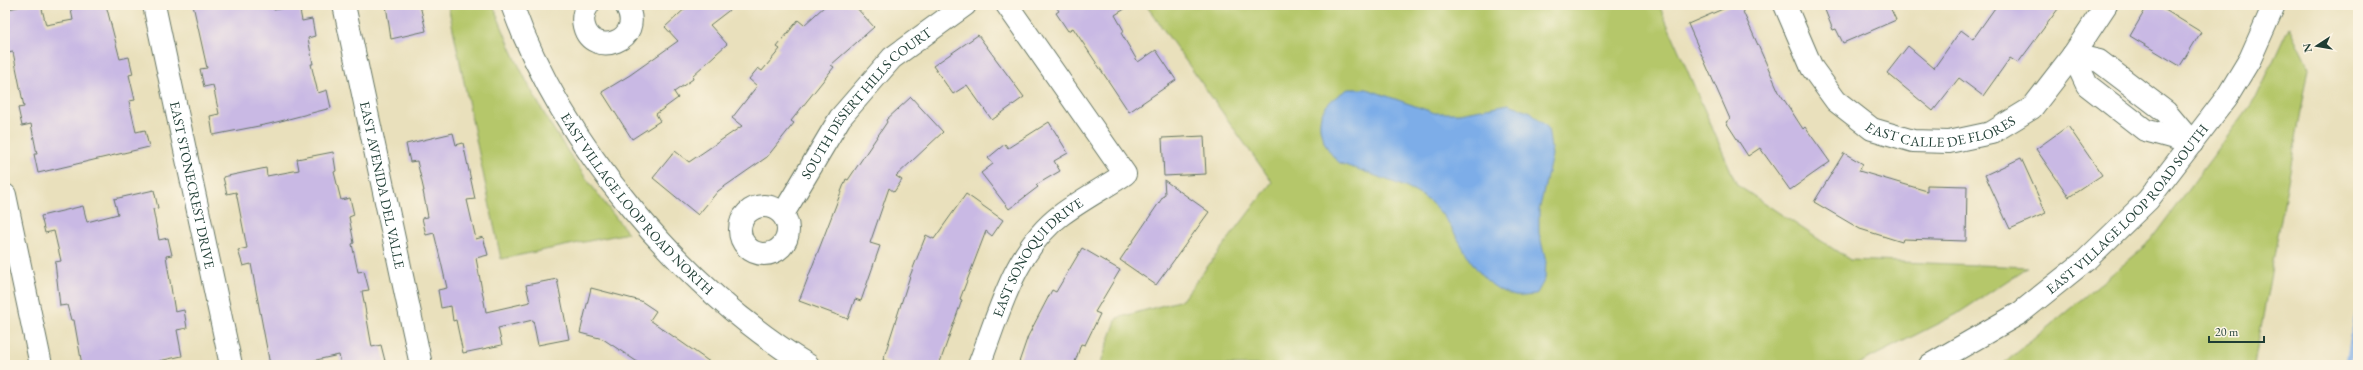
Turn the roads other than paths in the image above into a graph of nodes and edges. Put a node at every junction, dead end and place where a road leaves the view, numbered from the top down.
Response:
1 (154, 5) edge
2 (344, 5) edge
3 (512, 5) edge
4 (588, 5) edge
5 (626, 5) edge
6 (965, 5) edge
7 (1007, 5) edge
8 (1786, 5) edge
9 (2106, 5) edge
10 (2274, 5) edge
11 (2073, 55) junction
12 (2192, 143) junction
13 (5, 195) edge
14 (783, 214) dead end
15 (41, 365) edge
16 (231, 365) edge
17 (421, 365) edge
18 (808, 365) edge
19 (979, 365) edge
20 (1930, 365) edge

1 - 16 street, EAST STONECREST DRIVE
2 - 17 street, EAST AVENIDA DEL VALLE
3 - 18 street, EAST VILLAGE LOOP ROAD NORTH
4 - 5 street
6 - 14 street, SOUTH DESERT HILLS COURT
7 - 19 street, EAST SONOQUI DRIVE
8 - 11 street, EAST CALLE DE FLORES
9 - 11 street, EAST CALLE DE FLORES
10 - 12 street, EAST VILLAGE LOOP ROAD SOUTH
11 - 12 street
12 - 20 street, EAST VILLAGE LOOP ROAD SOUTH
13 - 15 street

